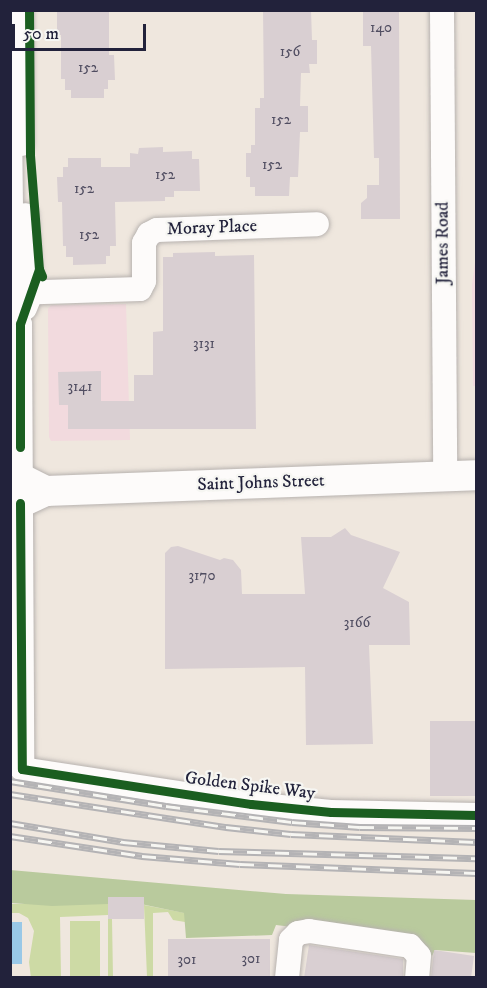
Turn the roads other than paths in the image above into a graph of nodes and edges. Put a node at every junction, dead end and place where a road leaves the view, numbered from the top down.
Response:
1 (21, 10) edge
2 (442, 10) edge
3 (13, 132) edge
4 (317, 225) dead end
5 (22, 293) junction
6 (445, 475) junction
7 (477, 475) edge
8 (21, 491) edge
9 (477, 815) edge
10 (286, 978) edge
11 (417, 978) edge

1 - 3 street
2 - 6 street, James Road
3 - 5 street
4 - 5 street, Moray Place
5 - 8 street
6 - 7 main road, Saint Johns Street
6 - 8 main road, Saint Johns Street
8 - 9 street, Golden Spike Way
10 - 11 street

